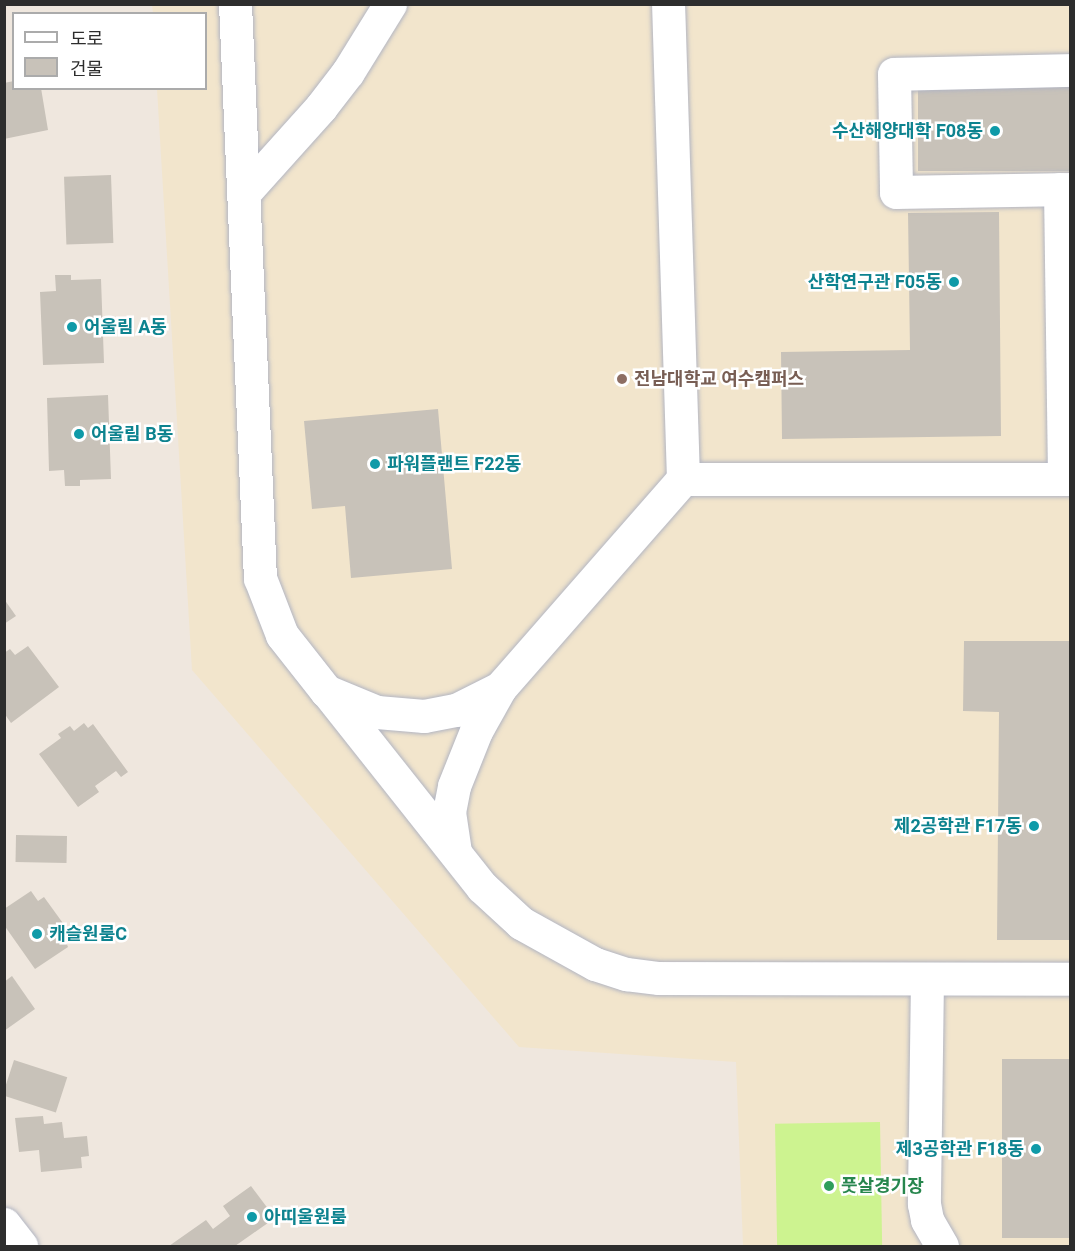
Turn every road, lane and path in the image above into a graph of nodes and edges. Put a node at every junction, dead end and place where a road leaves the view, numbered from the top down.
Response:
1 (235, 4) edge
2 (390, 4) edge
3 (668, 4) edge
4 (1071, 70) edge
5 (1065, 189) edge
6 (243, 194) junction
7 (683, 479) junction
8 (1067, 479) edge
9 (500, 688) junction
10 (326, 691) junction
11 (455, 854) junction
12 (927, 979) junction
13 (1071, 979) edge
14 (4, 1224) edge
15 (21, 1246) edge
16 (942, 1246) edge

1 - 6 street
2 - 6 street
3 - 7 street
4 - 5 street
5 - 8 street
6 - 10 street
7 - 8 street
7 - 9 street
9 - 10 street
9 - 11 street
10 - 11 street
11 - 12 street
12 - 13 street
12 - 16 street
14 - 15 street

